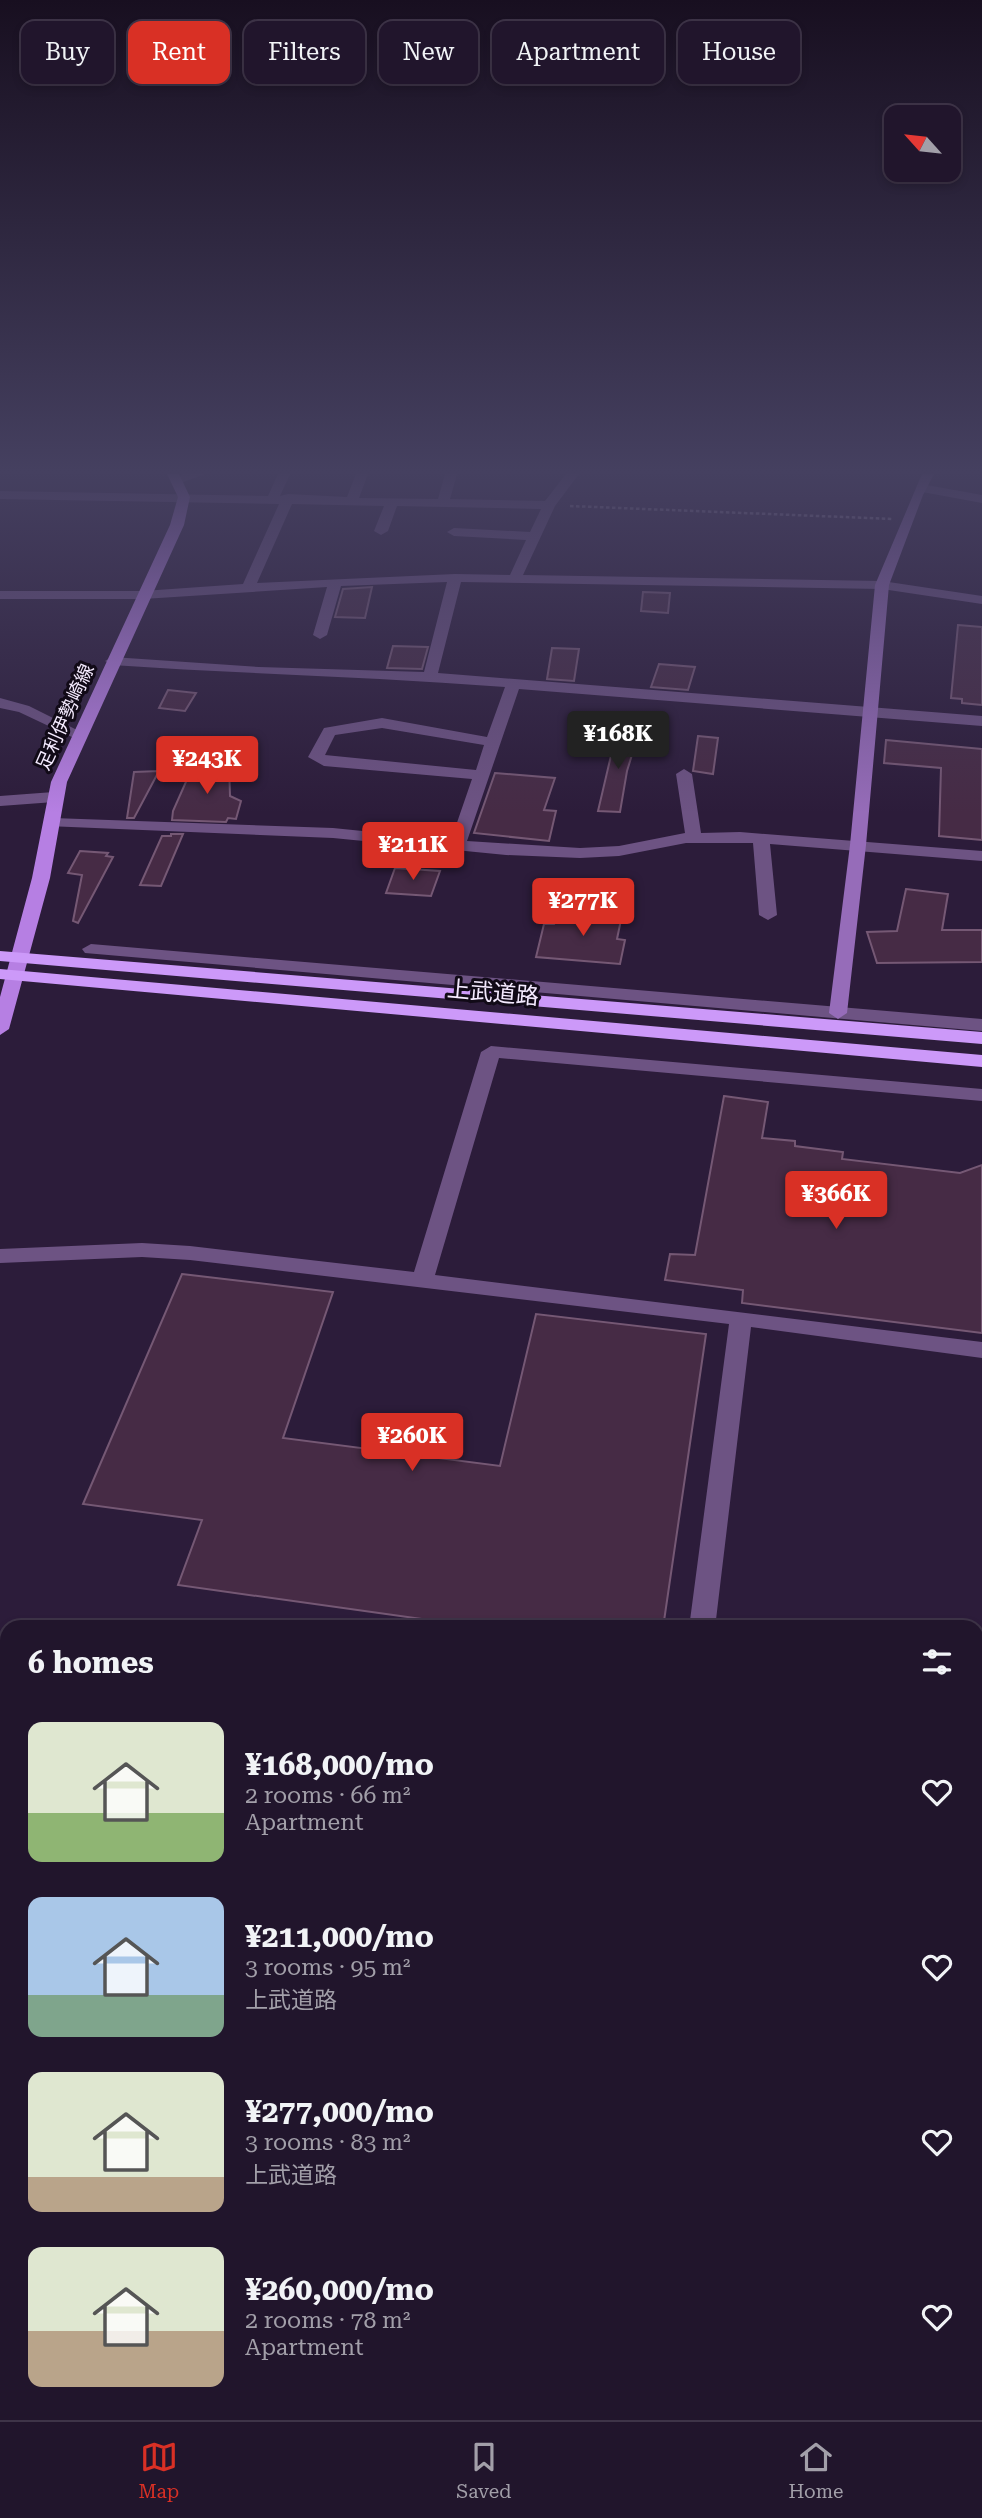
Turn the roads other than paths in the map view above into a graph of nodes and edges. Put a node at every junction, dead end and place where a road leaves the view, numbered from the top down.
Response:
1 (147, 587) edge
2 (263, 587) edge
3 (334, 587) edge
4 (453, 587) edge
5 (882, 587) edge
6 (895, 587) edge
7 (248, 588) joint
8 (0, 595) edge
9 (143, 595) junction
10 (982, 600) edge
11 (320, 635) dead end
12 (112, 661) junction
13 (430, 677) junction
14 (514, 683) junction
15 (0, 703) edge
16 (869, 712) junction
17 (982, 721) edge
18 (79, 735) junction
19 (492, 742) junction
20 (684, 774) dead end
21 (480, 775) junction
22 (54, 797) junction
23 (0, 801) edge
24 (53, 823) junction
25 (694, 838) junction
26 (761, 839) junction
27 (457, 845) junction
28 (858, 846) junction
29 (982, 856) edge
30 (768, 915) dead end
31 (91, 949) dead end
32 (0, 956) edge
33 (276, 964) junction
34 (12, 969) edge
35 (237, 976) junction
36 (838, 1013) junction
37 (982, 1025) edge
38 (0, 1029) edge
39 (982, 1038) edge
40 (982, 1061) edge
41 (982, 1096) edge
42 (0, 1256) edge
43 (422, 1280) junction
44 (741, 1318) junction
45 (982, 1350) edge
46 (703, 1620) edge

1 - 9 main road, 足利伊勢崎線
2 - 7 street
3 - 11 street
4 - 13 street
5 - 16 street
6 - 10 street
7 - 9 street
8 - 9 street
9 - 12 main road, 足利伊勢崎線
12 - 13 street
12 - 18 main road, 足利伊勢崎線
13 - 14 street
14 - 16 street
14 - 19 street
15 - 18 street
16 - 17 street
16 - 28 street
18 - 22 main road, 足利伊勢崎線
19 - 21 street
19 - 21 street
20 - 25 street
21 - 27 street
22 - 23 lane
22 - 24 main road, 足利伊勢崎線
24 - 27 street
24 - 34 main road, 足利伊勢崎線
25 - 26 street
25 - 27 street
26 - 28 street
26 - 30 street
28 - 29 street
28 - 36 street
31 - 33 street
32 - 34 highway, 上武道路
33 - 35 street
33 - 36 street
34 - 35 highway, 上武道路
34 - 38 main road, 足利伊勢崎線
34 - 40 highway, 上武道路
35 - 39 highway, 上武道路
36 - 37 street
41 - 43 street
42 - 43 street
43 - 44 street
44 - 45 street
44 - 46 street

